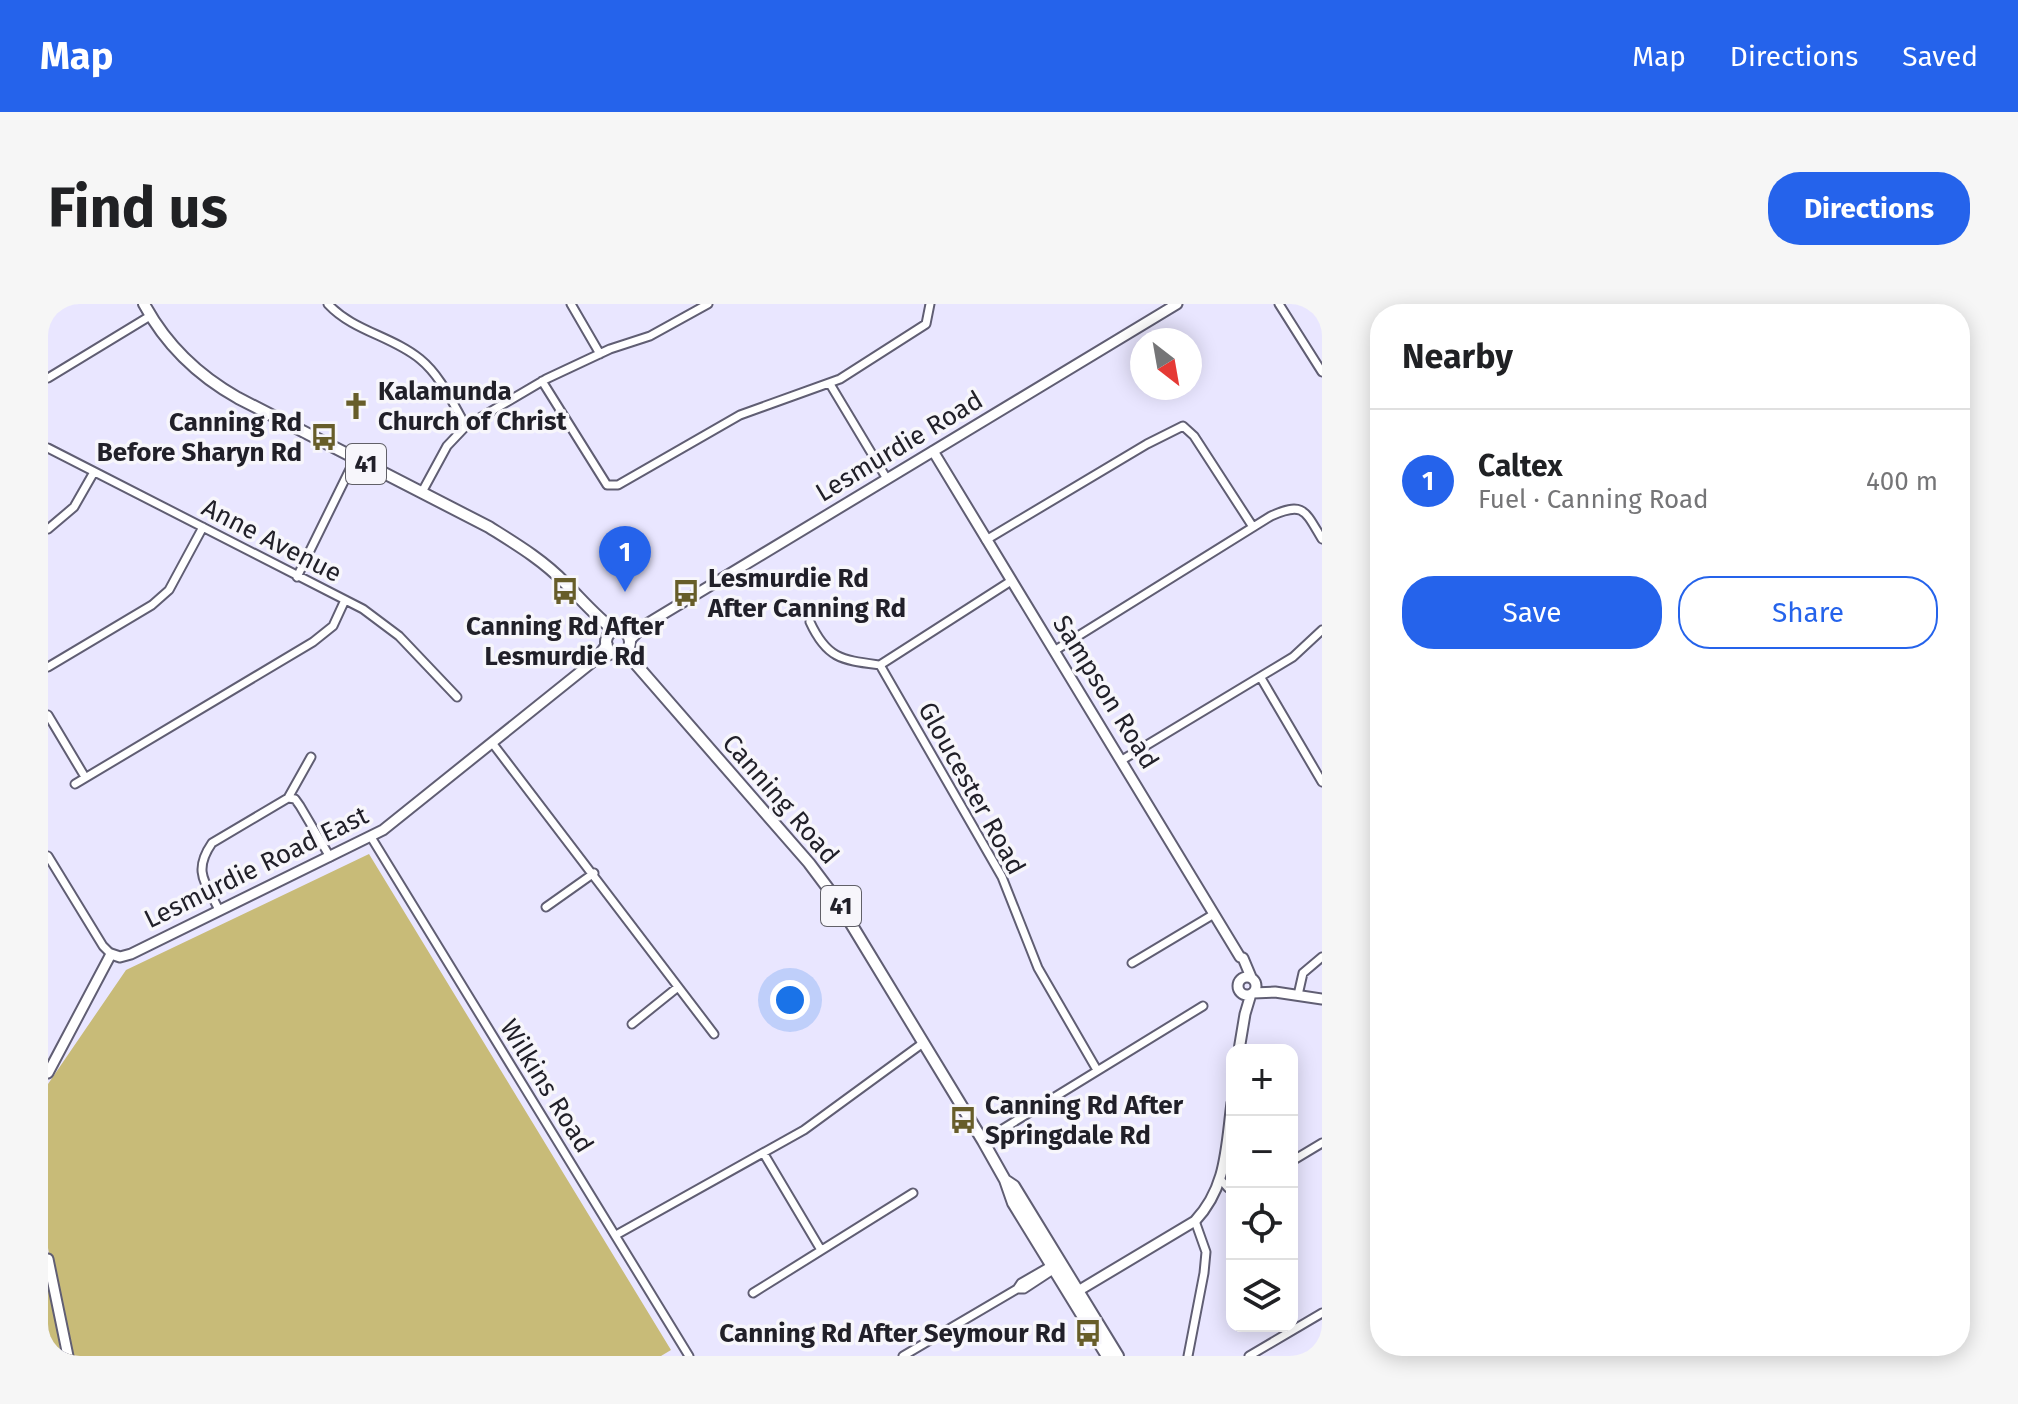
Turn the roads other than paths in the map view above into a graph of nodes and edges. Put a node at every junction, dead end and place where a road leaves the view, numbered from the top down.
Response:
1 (144, 304) edge
2 (328, 304) edge
3 (571, 304) edge
4 (708, 304) edge
5 (930, 304) edge
6 (1177, 304) edge
7 (1279, 304) edge
8 (150, 316) junction
9 (600, 354) junction
10 (1322, 372) edge
11 (48, 378) edge
12 (542, 381) junction
13 (830, 384) junction
14 (466, 426) junction
15 (48, 448) edge
16 (933, 451) junction
17 (355, 459) junction
18 (94, 472) junction
19 (887, 479) junction
20 (422, 492) junction
21 (203, 527) junction
22 (1253, 527) junction
23 (48, 529) edge
24 (1322, 539) edge
25 (986, 540) junction
26 (297, 577) junction
27 (1011, 581) junction
28 (345, 600) junction
29 (810, 622) dead end
30 (1322, 630) edge
31 (618, 642) junction
32 (1054, 651) junction
33 (880, 665) junction
34 (48, 667) edge
35 (1261, 678) junction
36 (457, 697) dead end
37 (48, 715) edge
38 (493, 744) junction
39 (311, 757) dead end
40 (1122, 760) junction
41 (85, 777) junction
42 (1322, 782) edge
43 (75, 784) dead end
44 (288, 798) junction
45 (371, 837) junction
46 (48, 856) edge
47 (330, 857) junction
48 (594, 873) junction
49 (546, 907) dead end
50 (219, 910) junction
51 (1214, 914) junction
52 (111, 954) junction
53 (1322, 957) edge
54 (1132, 963) dead end
55 (1249, 979) junction
56 (678, 987) junction
57 (1275, 992) junction
58 (1248, 993) junction
59 (1298, 995) junction
60 (1322, 999) edge
61 (1203, 1006) dead end
62 (632, 1024) dead end
63 (714, 1034) dead end
64 (923, 1043) junction
65 (1240, 1044) edge
66 (1097, 1070) junction
67 (48, 1073) edge
68 (1230, 1116) edge
69 (983, 1141) junction
70 (1322, 1143) edge
71 (764, 1154) junction
72 (1298, 1157) edge
73 (1221, 1180) junction
74 (1226, 1186) edge
75 (913, 1193) dead end
76 (1195, 1221) junction
77 (616, 1235) junction
78 (821, 1250) junction
79 (48, 1259) edge
80 (1054, 1266) junction
81 (753, 1293) dead end
82 (1074, 1293) junction
83 (1322, 1313) edge
84 (918, 1347) junction
85 (68, 1356) edge
86 (689, 1356) edge
87 (903, 1356) edge
88 (923, 1356) edge
89 (1107, 1356) edge
90 (1118, 1356) edge
91 (1188, 1356) edge
92 (1249, 1356) edge

1 - 8 main road, 41
2 - 14 street
3 - 9 street
4 - 9 street
5 - 13 street
6 - 16 street, Lesmurdie Road
7 - 10 street
8 - 11 street
8 - 17 main road, 41
9 - 12 street
12 - 13 street
12 - 14 street
13 - 19 street
14 - 20 street
15 - 18 street, Anne Avenue
16 - 19 street, Lesmurdie Road
16 - 25 street, Sampson Road
17 - 20 main road, 41
17 - 26 street
18 - 21 street, Anne Avenue
18 - 23 street
19 - 31 street, Lesmurdie Road
20 - 31 main road, 41
21 - 26 street, Anne Avenue
21 - 34 street
22 - 24 street
22 - 25 street
22 - 32 street
25 - 27 street, Sampson Road
26 - 28 street, Anne Avenue
27 - 32 street, Sampson Road
27 - 33 street
28 - 36 street, Anne Avenue
28 - 41 street
29 - 33 street
30 - 35 street
31 - 38 street, Lesmurdie Road East
31 - 64 main road, Canning Road / 41
32 - 40 street, Sampson Road
33 - 66 street, Gloucester Road
35 - 40 street
35 - 42 street
37 - 41 street
38 - 45 street, Lesmurdie Road East
38 - 48 street
39 - 44 street
40 - 51 street, Sampson Road
41 - 43 street
44 - 47 street
44 - 50 street
45 - 47 street, Lesmurdie Road East
45 - 77 street, Wilkins Road
46 - 52 street
47 - 50 street, Lesmurdie Road East
48 - 49 street
48 - 56 street
50 - 52 street, Lesmurdie Road East
51 - 54 street
51 - 55 street, Sampson Road
52 - 67 street
53 - 59 street
55 - 57 street
55 - 58 street
55 - 58 street
56 - 62 street
56 - 63 street
57 - 58 street
57 - 59 street
58 - 65 street
59 - 60 street
61 - 66 street
64 - 69 main road, Canning Road / 41
64 - 71 street
66 - 69 street
68 - 73 street
69 - 80 main road, Canning Road / 41
70 - 72 street
71 - 77 street
71 - 78 street
73 - 74 street
73 - 76 street
75 - 78 street
76 - 82 street
76 - 91 street
77 - 86 street, Wilkins Road
78 - 81 street
79 - 85 street
80 - 82 main road, Canning Road / 41
80 - 84 street
82 - 89 main road, Canning Road / 41
82 - 90 main road, Canning Road / 41
83 - 92 street
84 - 87 street
84 - 88 street

